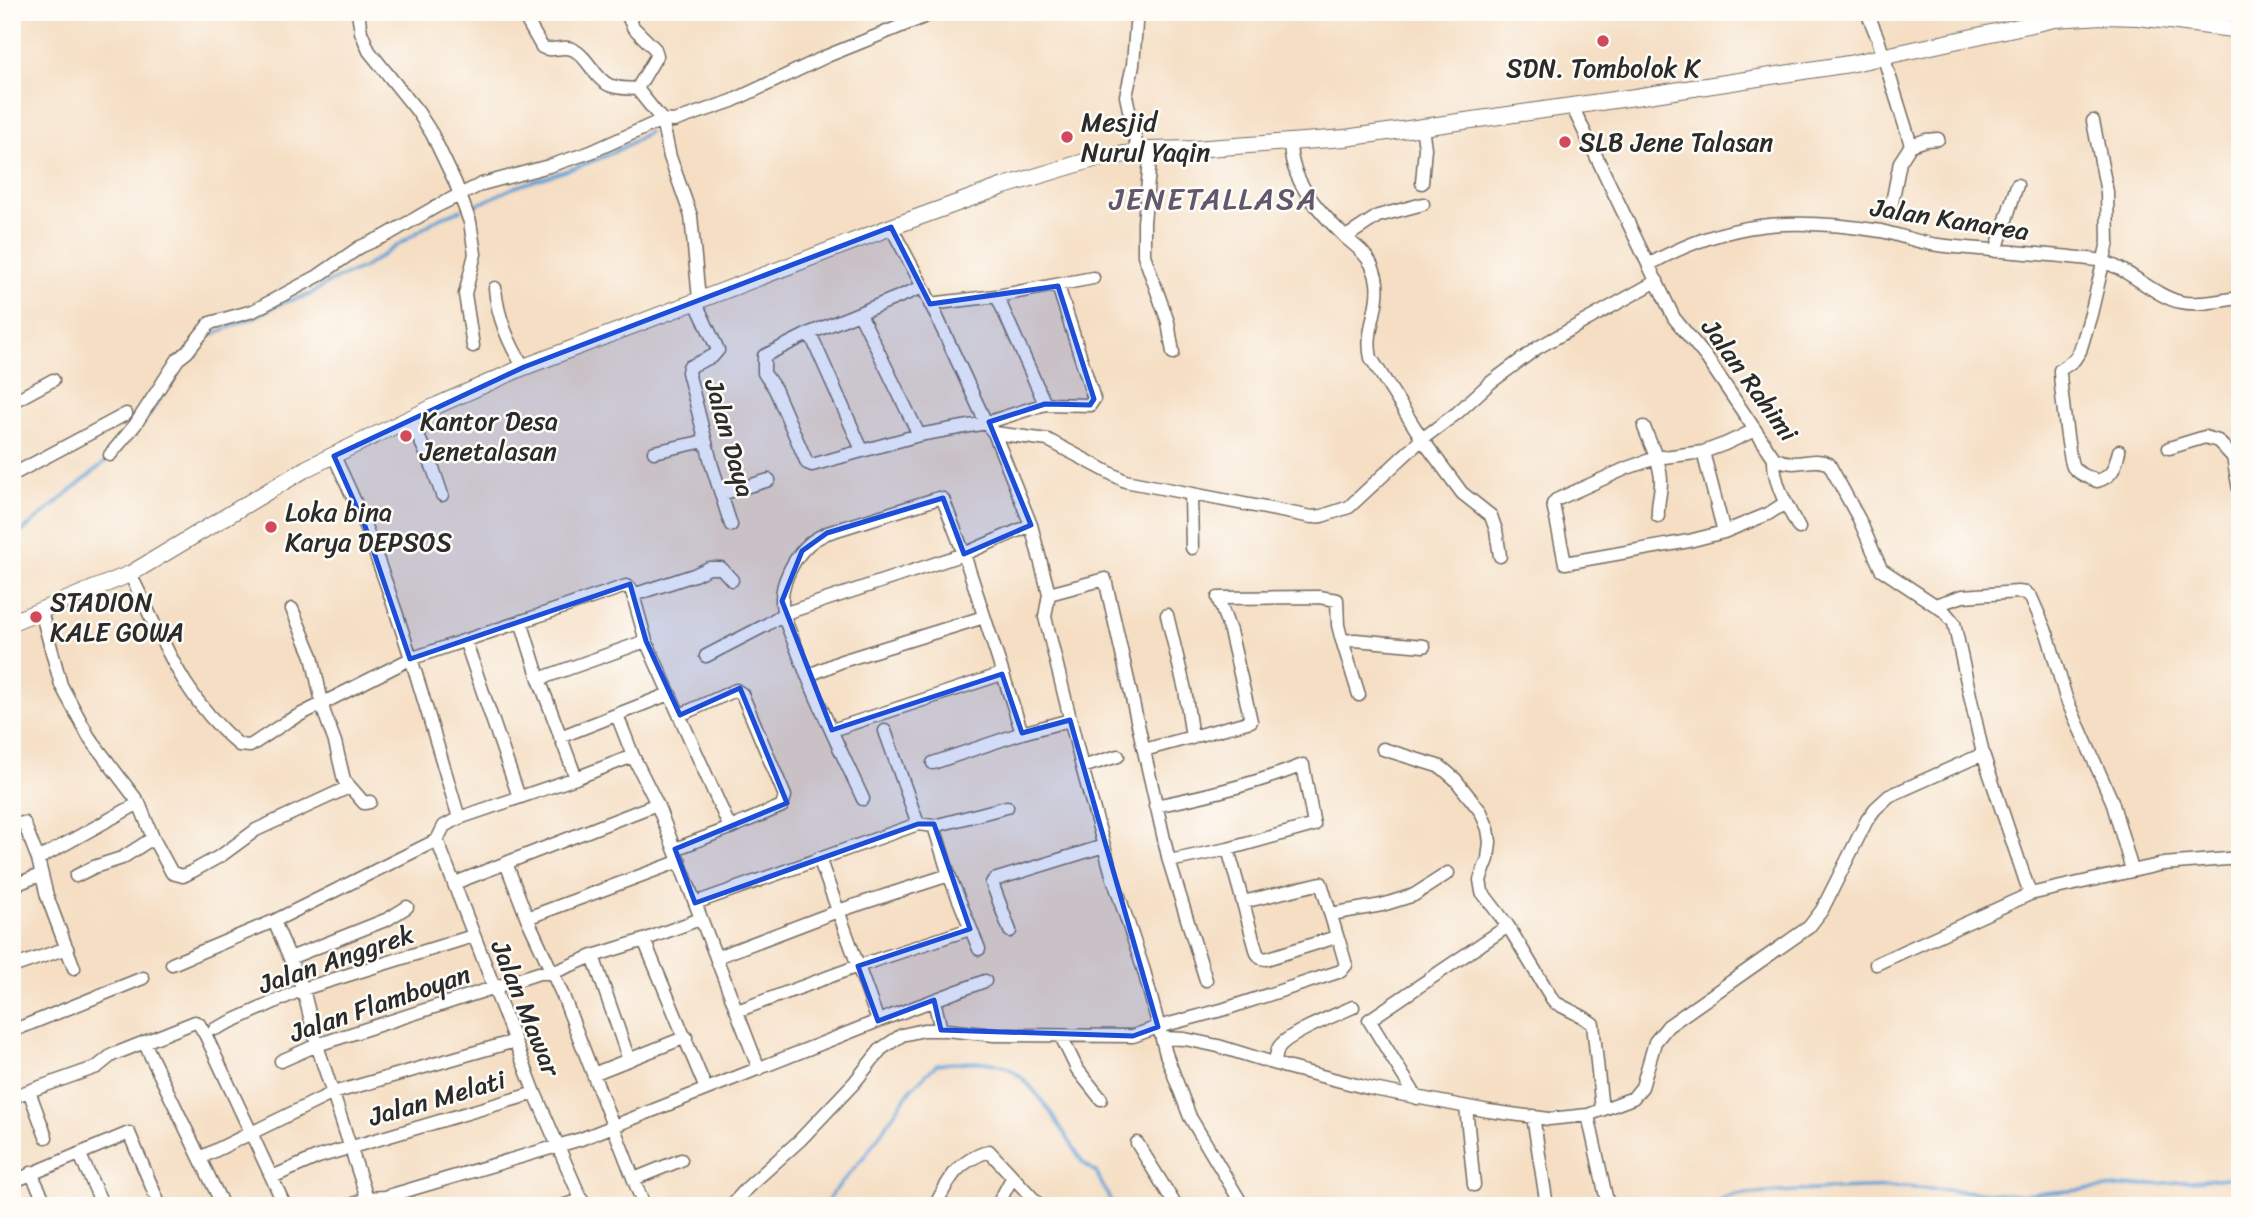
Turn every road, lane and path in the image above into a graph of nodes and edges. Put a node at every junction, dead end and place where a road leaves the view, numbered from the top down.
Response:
1 (358, 12) edge
2 (522, 12) edge
3 (626, 12) edge
4 (936, 12) edge
5 (1867, 12) edge
6 (2139, 15) edge
7 (1136, 24) dead end
8 (2240, 30) edge
9 (1883, 57) junction
10 (637, 89) junction
11 (1572, 106) junction
12 (662, 120) junction
13 (2093, 121) dead end
14 (1422, 127) junction
15 (1938, 139) dead end
16 (1290, 142) junction
17 (1912, 145) junction
18 (1145, 151) junction
19 (1422, 183) dead end
20 (2017, 185) dead end
21 (461, 200) junction
22 (1423, 204) dead end
23 (1891, 208) dead end
24 (891, 227) junction
25 (1346, 237) junction
26 (1996, 251) junction
27 (2104, 261) junction
28 (1650, 264) junction
29 (1093, 278) dead end
30 (1657, 281) junction
31 (1058, 286) junction
32 (923, 287) junction
33 (495, 288) dead end
34 (997, 296) junction
35 (2240, 298) edge
36 (697, 300) junction
37 (930, 304) junction
38 (860, 314) junction
39 (810, 333) junction
40 (474, 346) dead end
41 (1173, 353) dead end
42 (524, 367) junction
43 (53, 380) dead end
44 (12, 402) edge
45 (1045, 404) junction
46 (126, 414) dead end
47 (410, 419) junction
48 (1644, 427) dead end
49 (990, 428) junction
50 (1755, 430) junction
51 (919, 435) junction
52 (1422, 439) junction
53 (705, 441) junction
54 (2169, 448) dead end
55 (862, 450) junction
56 (2119, 451) dead end
57 (653, 452) dead end
58 (1703, 452) junction
59 (110, 455) dead end
60 (334, 456) junction
61 (1656, 458) junction
62 (1774, 458) junction
63 (12, 475) edge
64 (769, 480) dead end
65 (721, 494) junction
66 (442, 495) dead end
67 (1191, 495) junction
68 (2240, 495) edge
69 (1785, 503) junction
70 (1658, 516) dead end
71 (731, 525) dead end
72 (1031, 525) junction
73 (1799, 528) dead end
74 (1724, 532) junction
75 (1192, 548) dead end
76 (964, 554) junction
77 (1500, 556) dead end
78 (130, 574) junction
79 (732, 580) dead end
80 (1049, 594) junction
81 (633, 595) junction
82 (1935, 605) junction
83 (292, 609) dead end
84 (41, 611) junction
85 (783, 614) junction
86 (1167, 615) dead end
87 (985, 617) junction
88 (521, 621) junction
89 (12, 622) edge
90 (465, 640) junction
91 (646, 641) junction
92 (1342, 641) junction
93 (1424, 646) dead end
94 (706, 656) dead end
95 (410, 659) junction
96 (1002, 674) junction
97 (807, 676) junction
98 (539, 679) junction
99 (669, 694) junction
100 (1359, 695) dead end
101 (322, 704) junction
102 (617, 715) junction
103 (680, 715) junction
104 (1070, 720) junction
105 (832, 730) junction
106 (885, 731) dead end
107 (1022, 733) junction
108 (560, 737) junction
109 (1192, 738) junction
110 (1144, 750) junction
111 (1383, 750) dead end
112 (1983, 754) junction
113 (633, 756) junction
114 (1118, 756) dead end
115 (933, 763) dead end
116 (1082, 767) junction
117 (576, 778) junction
118 (349, 787) junction
119 (519, 797) junction
120 (863, 799) dead end
121 (370, 802) dead end
122 (139, 803) junction
123 (657, 804) junction
124 (1156, 806) junction
125 (1007, 807) dead end
126 (459, 818) junction
127 (918, 824) junction
128 (12, 825) edge
129 (934, 826) junction
130 (730, 828) junction
131 (153, 838) junction
132 (437, 840) junction
133 (1104, 846) junction
134 (1228, 849) junction
135 (678, 855) junction
136 (819, 858) junction
137 (2240, 858) edge
138 (38, 859) junction
139 (1169, 861) junction
140 (506, 863) junction
141 (2132, 870) junction
142 (1448, 873) dead end
143 (40, 875) junction
144 (948, 875) junction
145 (76, 876) dead end
146 (454, 883) junction
147 (12, 886) edge
148 (2030, 894) junction
149 (1243, 902) junction
150 (695, 903) junction
151 (407, 907) dead end
152 (838, 911) junction
153 (1331, 914) junction
154 (527, 918) junction
155 (700, 919) junction
156 (274, 921) junction
157 (1508, 926) junction
158 (970, 929) junction
159 (1010, 930) dead end
160 (473, 936) junction
161 (1338, 939) junction
162 (644, 940) junction
163 (67, 948) junction
164 (979, 949) dead end
165 (593, 956) junction
166 (717, 957) junction
167 (290, 958) junction
168 (172, 964) dead end
169 (1876, 964) dead end
170 (858, 966) junction
171 (12, 967) edge
172 (74, 968) dead end
173 (552, 973) junction
174 (143, 978) dead end
175 (1206, 980) dead end
176 (985, 981) dead end
177 (494, 987) junction
178 (303, 989) junction
179 (934, 1000) junction
180 (1353, 1007) dead end
181 (737, 1011) junction
182 (878, 1021) junction
183 (215, 1029) dead end
184 (941, 1030) junction
185 (12, 1031) edge
186 (1160, 1032) junction
187 (1061, 1035) junction
188 (686, 1037) junction
189 (514, 1041) junction
190 (144, 1042) junction
191 (317, 1045) junction
192 (629, 1060) junction
193 (281, 1062) dead end
194 (1275, 1063) junction
195 (759, 1069) junction
196 (593, 1074) junction
197 (706, 1089) junction
198 (29, 1091) junction
199 (333, 1093) junction
200 (535, 1093) junction
201 (12, 1097) edge
202 (1417, 1098) junction
203 (1101, 1100) dead end
204 (1466, 1107) junction
205 (1602, 1110) junction
206 (1588, 1115) junction
207 (1533, 1116) junction
208 (612, 1126) junction
209 (251, 1132) junction
210 (46, 1137) dead end
211 (1137, 1143) dead end
212 (558, 1146) junction
213 (351, 1147) junction
214 (80, 1155) junction
215 (200, 1158) junction
216 (681, 1160) dead end
217 (31, 1173) junction
218 (272, 1177) junction
219 (1012, 1178) junction
220 (634, 1179) junction
221 (12, 1182) edge
222 (1475, 1185) dead end
223 (367, 1198) junction
224 (387, 1201) edge
225 (583, 1203) edge
226 (47, 1206) edge
227 (103, 1206) edge
228 (160, 1206) edge
229 (222, 1206) edge
230 (285, 1206) edge
231 (349, 1206) edge
232 (562, 1206) edge
233 (644, 1206) edge
234 (731, 1206) edge
235 (935, 1206) edge
236 (997, 1206) edge
237 (1040, 1206) edge
238 (1176, 1206) edge
239 (1243, 1206) edge
240 (1547, 1206) edge
241 (1608, 1206) edge

1 - 21 street
2 - 10 street
3 - 10 street
4 - 12 street
5 - 9 street
6 - 8 street
6 - 9 street
7 - 18 street
9 - 11 street
9 - 17 street
10 - 12 street
11 - 14 street
11 - 28 street, Jalan Rahimi
12 - 21 street
12 - 36 street
13 - 27 street
14 - 16 street
14 - 19 street
15 - 17 street
16 - 18 street
16 - 25 street
17 - 23 street
18 - 24 street
18 - 41 street
20 - 26 street
21 - 40 street
21 - 59 street
22 - 25 street
24 - 32 street
24 - 36 street
25 - 52 street
26 - 27 street, Jalan Kanarea
26 - 28 street, Jalan Kanarea
27 - 35 street, Jalan Kanarea
27 - 56 street
28 - 30 street, Jalan Rahimi
29 - 31 street
30 - 50 street, Jalan Rahimi
30 - 52 street
31 - 34 street
31 - 45 street
32 - 37 street
32 - 38 street
33 - 42 street
34 - 37 street
34 - 45 street
36 - 42 street
36 - 53 street, Jalan Daya
37 - 49 street
38 - 39 street
38 - 51 street
39 - 55 street
39 - 55 street
42 - 47 street
43 - 44 street
45 - 49 street
46 - 63 street
47 - 60 street
47 - 66 street
48 - 61 street
49 - 51 street
49 - 67 street
49 - 72 street
50 - 58 street
50 - 62 street, Jalan Rahimi
51 - 55 street
52 - 67 street
52 - 77 street
53 - 57 street
53 - 65 street, Jalan Daya
54 - 68 street
58 - 61 street
58 - 74 street
60 - 78 street
60 - 95 street
61 - 70 street
61 - 74 street
62 - 69 street
62 - 82 street, Jalan Rahimi
64 - 65 street
65 - 71 street, Jalan Daya
67 - 75 street
69 - 73 street
69 - 74 street
72 - 76 street
72 - 80 street
76 - 85 street
76 - 85 street
76 - 87 street
78 - 84 street
78 - 101 street
79 - 81 street
80 - 104 street
80 - 110 street
81 - 88 street
81 - 91 street
82 - 112 street, Jalan Rahimi
82 - 141 street
83 - 101 street
84 - 89 street
84 - 122 street
85 - 94 street
85 - 97 street
86 - 109 street
87 - 96 street
87 - 97 street
88 - 90 street
88 - 98 street
90 - 95 street
90 - 119 street
91 - 98 street
91 - 99 street
92 - 93 street
92 - 100 street
92 - 109 street
95 - 101 street
95 - 126 street
96 - 105 street
96 - 107 street
97 - 105 street
98 - 108 street
99 - 102 street
99 - 103 street
101 - 118 street
102 - 108 street
102 - 113 street
103 - 130 street
103 - 130 street
104 - 107 street
104 - 116 street
105 - 120 street
106 - 127 street
107 - 115 street
108 - 117 street
109 - 110 street
110 - 124 street
111 - 157 street
112 - 148 street, Jalan Rahimi
112 - 205 street
113 - 117 street
113 - 123 street
114 - 116 street
116 - 133 street
117 - 119 street
118 - 121 street
118 - 131 street
119 - 126 street
122 - 131 street
122 - 138 street
123 - 135 street
123 - 140 street
124 - 134 street
124 - 139 street
125 - 129 street
126 - 132 street
127 - 129 street
127 - 136 street
128 - 138 street
129 - 144 street
130 - 135 street
131 - 145 street
132 - 146 street, Jalan Mawar
132 - 156 street
133 - 159 street
133 - 186 street
134 - 139 street
134 - 149 street
135 - 150 street
135 - 154 street
136 - 150 street
136 - 152 street
137 - 141 street
138 - 143 street
139 - 175 street
140 - 146 street
140 - 154 street
141 - 148 street
142 - 153 street
143 - 147 street
143 - 163 street
144 - 152 street
144 - 158 street
146 - 160 street, Jalan Mawar
148 - 169 street
149 - 153 street
149 - 161 street
150 - 155 street
151 - 167 street
152 - 166 street
152 - 170 street
153 - 161 street
154 - 173 street
155 - 162 street, Jalan Flamboyan
155 - 166 street
156 - 167 street
156 - 168 street
157 - 202 street
157 - 205 street
158 - 164 street
158 - 170 street
160 - 177 street, Jalan Mawar
160 - 178 street, Jalan Anggrek
161 - 186 street
162 - 165 street, Jalan Flamboyan
162 - 188 street
163 - 171 street
163 - 172 street
165 - 173 street, Jalan Flamboyan
165 - 192 street
166 - 181 street
167 - 178 street
170 - 181 street
170 - 182 street
173 - 177 street, Jalan Flamboyan
173 - 196 street
174 - 185 street
176 - 179 street
177 - 189 street, Jalan Mawar
177 - 191 street, Jalan Flamboyan
178 - 183 street, Jalan Anggrek
178 - 191 street
179 - 182 street
179 - 184 street
180 - 194 street
181 - 195 street
182 - 195 street
184 - 187 street
184 - 234 street
186 - 187 street
186 - 194 street
186 - 239 street
187 - 203 street
188 - 192 street
188 - 197 street
189 - 199 street
189 - 200 street, Jalan Mawar
190 - 198 street
190 - 209 street
190 - 215 street
191 - 193 street, Jalan Flamboyan
191 - 199 street
192 - 196 street
194 - 202 street
195 - 197 street
196 - 208 street
197 - 208 street
198 - 201 street
198 - 210 street
199 - 209 street
199 - 213 street
200 - 212 street, Jalan Mawar
200 - 213 street, Jalan Melati
202 - 204 street
204 - 207 street
204 - 222 street
205 - 206 street
206 - 207 street
206 - 241 street
207 - 240 street
208 - 212 street
208 - 220 street
209 - 215 street
209 - 218 street
211 - 238 street
212 - 224 street
212 - 225 street, Jalan Mawar
213 - 218 street, Jalan Melati
213 - 223 street
214 - 217 street
214 - 227 street
214 - 228 street
215 - 229 street
216 - 220 street
217 - 221 street
217 - 226 street
218 - 230 street
219 - 235 street
219 - 236 street
219 - 237 street
220 - 233 street
223 - 224 street
223 - 231 street
225 - 232 street

